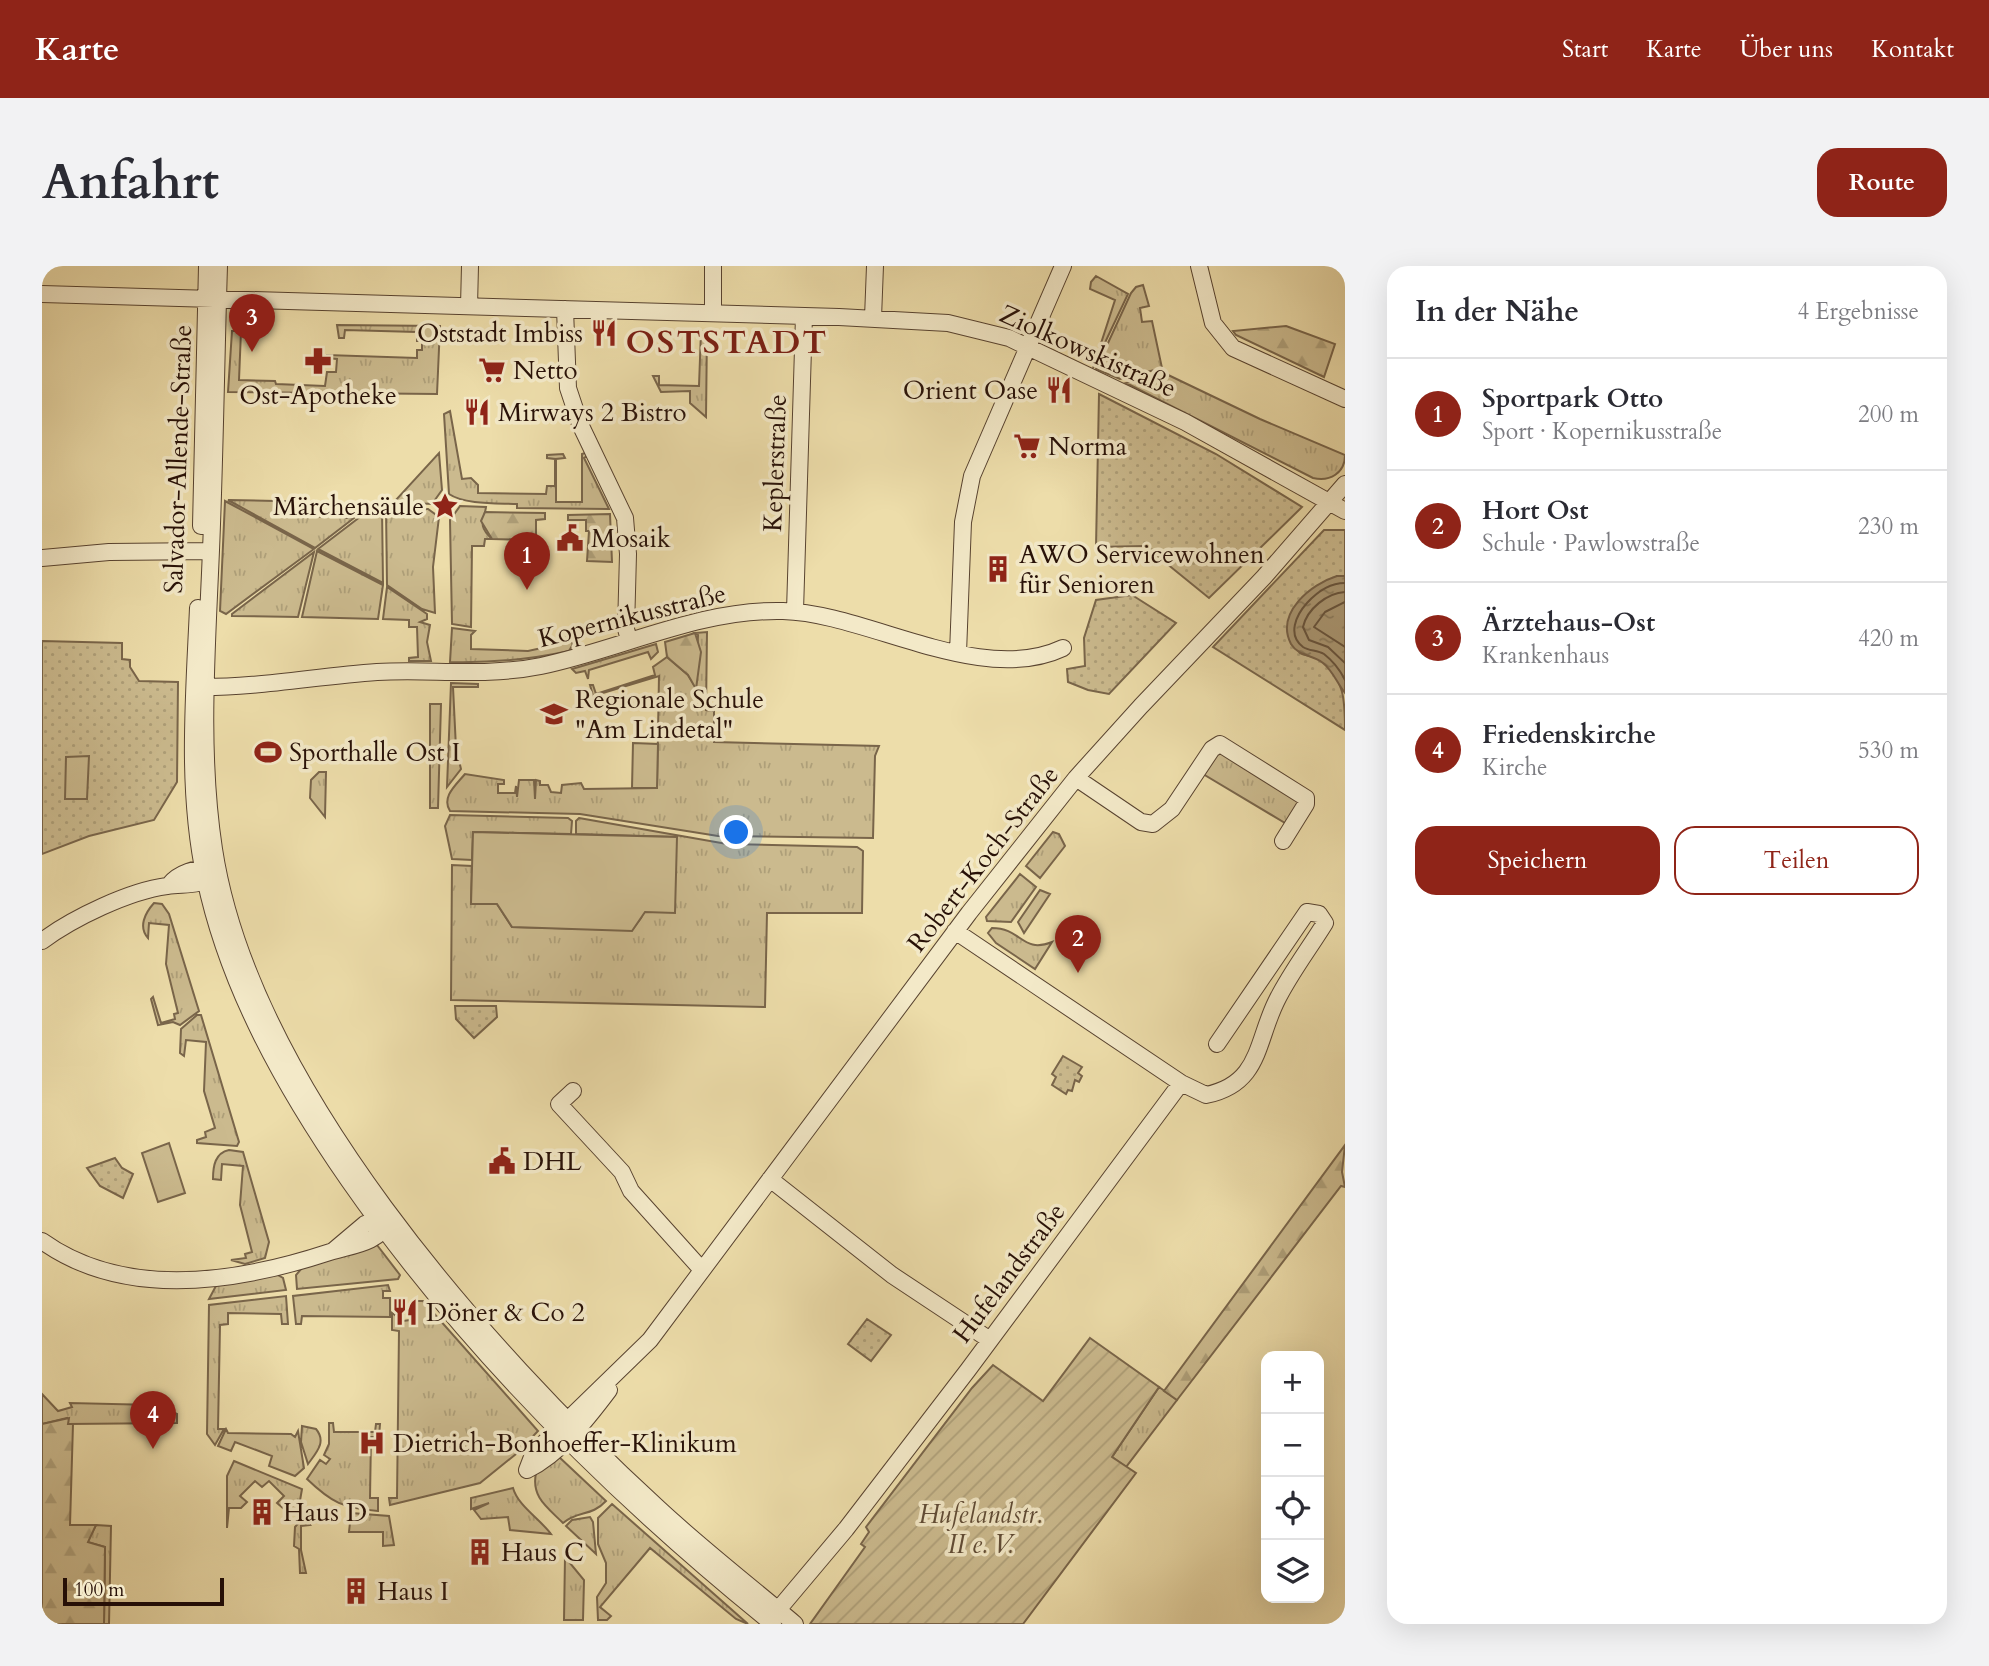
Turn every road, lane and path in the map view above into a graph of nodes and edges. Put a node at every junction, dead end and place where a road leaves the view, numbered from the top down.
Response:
1 (207, 266) edge
2 (219, 266) edge
3 (470, 266) edge
4 (713, 266) edge
5 (875, 266) edge
6 (1063, 266) edge
7 (1199, 266) edge
8 (42, 294) edge
9 (212, 298) junction
10 (469, 306) junction
11 (565, 309) junction
12 (712, 313) junction
13 (804, 316) junction
14 (873, 318) junction
15 (1027, 347) junction
16 (1345, 399) edge
17 (1345, 484) edge
18 (1330, 502) junction
19 (1345, 511) edge
20 (206, 551) junction
21 (42, 558) edge
22 (795, 611) junction
23 (629, 640) junction
24 (1063, 648) dead end
25 (958, 653) junction
26 (201, 687) junction
27 (1076, 778) junction
28 (1283, 841) dead end
29 (209, 873) junction
30 (955, 931) junction
31 (42, 941) edge
32 (1256, 989) junction
33 (1276, 1002) junction
34 (1217, 1044) dead end
35 (1181, 1083) junction
36 (573, 1091) dead end
37 (769, 1180) junction
38 (384, 1221) junction
39 (42, 1241) edge
40 (702, 1269) junction
41 (990, 1340) junction
42 (566, 1430) junction
43 (773, 1618) edge
44 (795, 1624) edge

1 - 9 street
2 - 9 street
3 - 10 street
4 - 12 street
5 - 14 street
6 - 15 street
7 - 16 street
8 - 9 street, Ziolkowskistraße
9 - 10 street, Ziolkowskistraße
9 - 20 street, Salvador-Allende-Straße
10 - 11 street, Ziolkowskistraße
11 - 12 street, Ziolkowskistraße
11 - 23 street
12 - 13 street, Ziolkowskistraße
13 - 14 street, Ziolkowskistraße
13 - 22 street, Keplerstraße
14 - 15 street, Ziolkowskistraße
15 - 18 street, Ziolkowskistraße
15 - 25 street
17 - 18 street, Robert-Koch-Straße
18 - 19 street, Ziolkowskistraße
18 - 27 street, Robert-Koch-Straße
20 - 21 street
20 - 26 street, Salvador-Allende-Straße
22 - 23 street, Kopernikusstraße
22 - 25 street, Kopernikusstraße
23 - 26 street, Kopernikusstraße
24 - 25 street, Kopernikusstraße
26 - 29 street, Salvador-Allende-Straße
27 - 28 street
27 - 30 street, Robert-Koch-Straße
29 - 31 street
29 - 38 street, Salvador-Allende-Straße
30 - 35 street
30 - 37 street, Robert-Koch-Straße
32 - 33 street
32 - 33 street
32 - 34 street
33 - 35 street
35 - 41 street, Hufelandstraße
36 - 40 street
37 - 40 street, Robert-Koch-Straße
37 - 41 street
38 - 39 street
38 - 42 street, Salvador-Allende-Straße
40 - 42 street, Robert-Koch-Straße
41 - 43 street, Hufelandstraße
42 - 43 street, Salvador-Allende-Straße
43 - 44 street, Salvador-Allende-Straße

